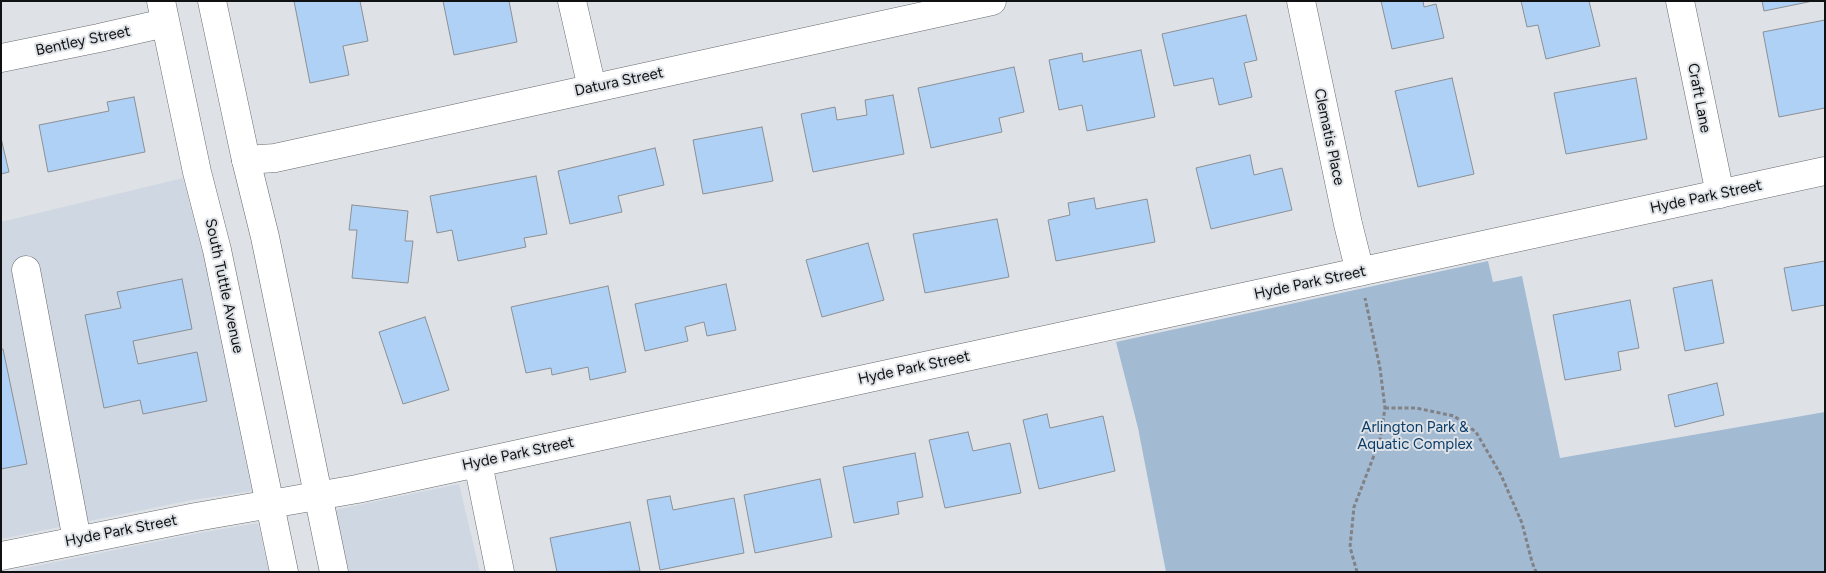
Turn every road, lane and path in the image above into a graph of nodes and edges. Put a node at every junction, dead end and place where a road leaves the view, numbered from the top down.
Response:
1 (212, 1) edge
2 (572, 1) edge
3 (992, 1) edge
4 (1301, 1) edge
5 (1680, 1) edge
6 (927, 8) edge
7 (163, 12) edge
8 (1, 58) edge
9 (592, 88) junction
10 (246, 160) junction
11 (1825, 171) edge
12 (1720, 194) junction
13 (26, 270) dead end
14 (1360, 272) junction
15 (1384, 408) junction
16 (478, 463) junction
17 (317, 496) junction
18 (270, 504) junction
19 (77, 540) junction
20 (1, 556) edge
21 (284, 572) edge
22 (334, 572) edge
23 (500, 572) edge
24 (1357, 572) edge
25 (1536, 572) edge

1 - 10 street
2 - 9 street
3 - 6 street, Datura Street
4 - 14 street, Clematis Place
5 - 12 street, Craft Lane
6 - 9 street, Datura Street
7 - 8 street, Bentley Street
7 - 18 street, South Tuttle Avenue
9 - 10 street, Datura Street
10 - 17 street
11 - 12 street, Hyde Park Street
12 - 14 street, Hyde Park Street
13 - 19 street
14 - 15 path
14 - 16 street, Hyde Park Street
15 - 24 path
15 - 25 path
16 - 17 street, Hyde Park Street
16 - 23 street
17 - 18 street, Hyde Park Street
17 - 22 street
18 - 19 street, Hyde Park Street
18 - 21 street, South Tuttle Avenue
19 - 20 street, Hyde Park Street

